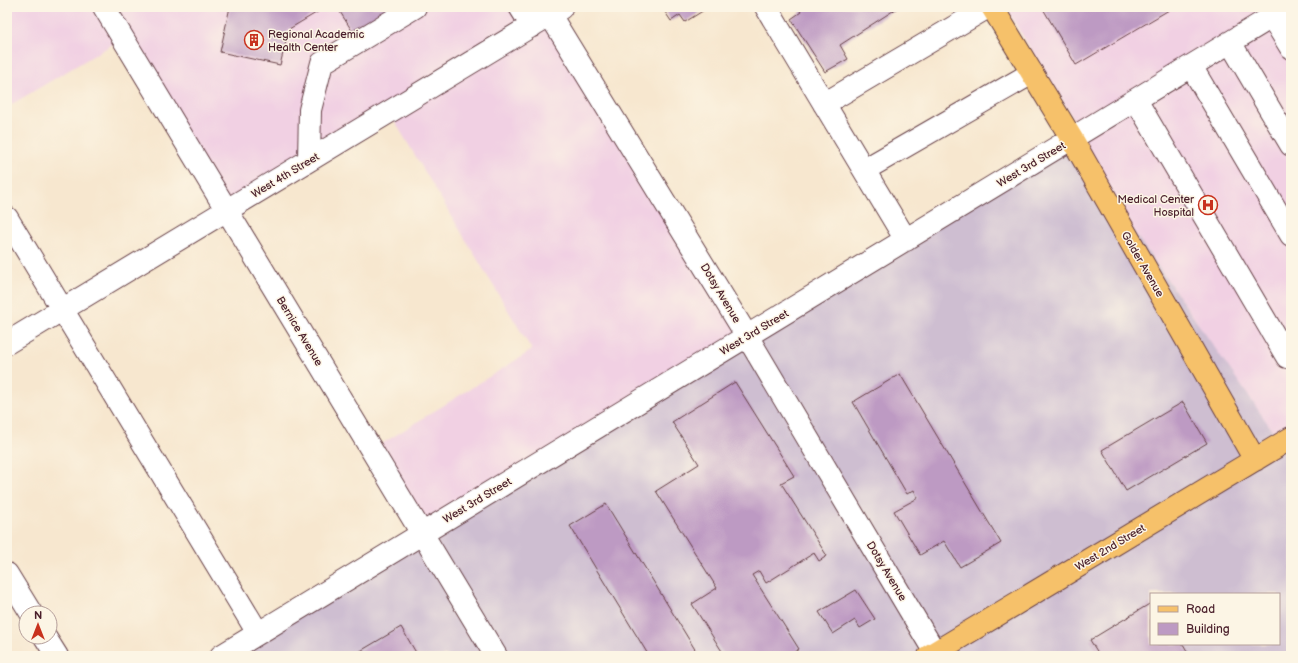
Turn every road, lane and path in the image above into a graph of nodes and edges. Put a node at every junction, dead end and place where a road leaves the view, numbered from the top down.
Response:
1 (104, 7) edge
2 (415, 7) edge
3 (520, 7) edge
4 (766, 7) edge
5 (988, 7) edge
6 (992, 7) edge
7 (556, 11) edge
8 (1280, 12) edge
9 (532, 26) junction
10 (1230, 42) junction
11 (1291, 48) edge
12 (1191, 66) junction
13 (1032, 73) junction
14 (1136, 100) junction
15 (824, 104) junction
16 (1072, 139) junction
17 (1291, 144) edge
18 (309, 160) junction
19 (864, 170) junction
20 (227, 210) junction
21 (7, 218) edge
22 (1291, 235) edge
23 (906, 240) junction
24 (63, 309) junction
25 (747, 336) junction
26 (7, 343) edge
27 (1291, 354) edge
28 (1291, 438) edge
29 (1255, 460) junction
30 (422, 533) junction
31 (7, 574) edge
32 (25, 605) edge
33 (258, 633) junction
34 (50, 645) edge
35 (934, 655) edge
36 (57, 656) edge
37 (221, 656) edge
38 (496, 656) edge

1 - 20 street, Bernice Avenue
2 - 18 street
3 - 9 street
4 - 15 street
5 - 15 street
6 - 13 main road, Golder Avenue
7 - 9 street, West 4th Street
7 - 25 street, Dotsy Avenue
8 - 10 street, West 3rd Street
8 - 11 street
9 - 18 street, West 4th Street
10 - 12 street, West 3rd Street
10 - 17 street
12 - 14 street, West 3rd Street
12 - 22 street
13 - 16 main road, Golder Avenue
13 - 19 street
14 - 16 street, West 3rd Street
14 - 27 street
15 - 19 street
16 - 23 street, West 3rd Street
16 - 29 main road, Golder Avenue
18 - 20 street, West 4th Street
19 - 23 street
20 - 24 street, West 4th Street
20 - 30 street, Bernice Avenue
21 - 24 street
23 - 25 street, West 3rd Street
24 - 26 street, West 4th Street
24 - 33 street
25 - 30 street, West 3rd Street
25 - 35 street, Dotsy Avenue
28 - 29 main road, West 2nd Street
29 - 35 main road, West 2nd Street
30 - 33 street, West 3rd Street
30 - 38 street, Bernice Avenue
31 - 32 street
33 - 37 street, West 3rd Street
34 - 36 street

